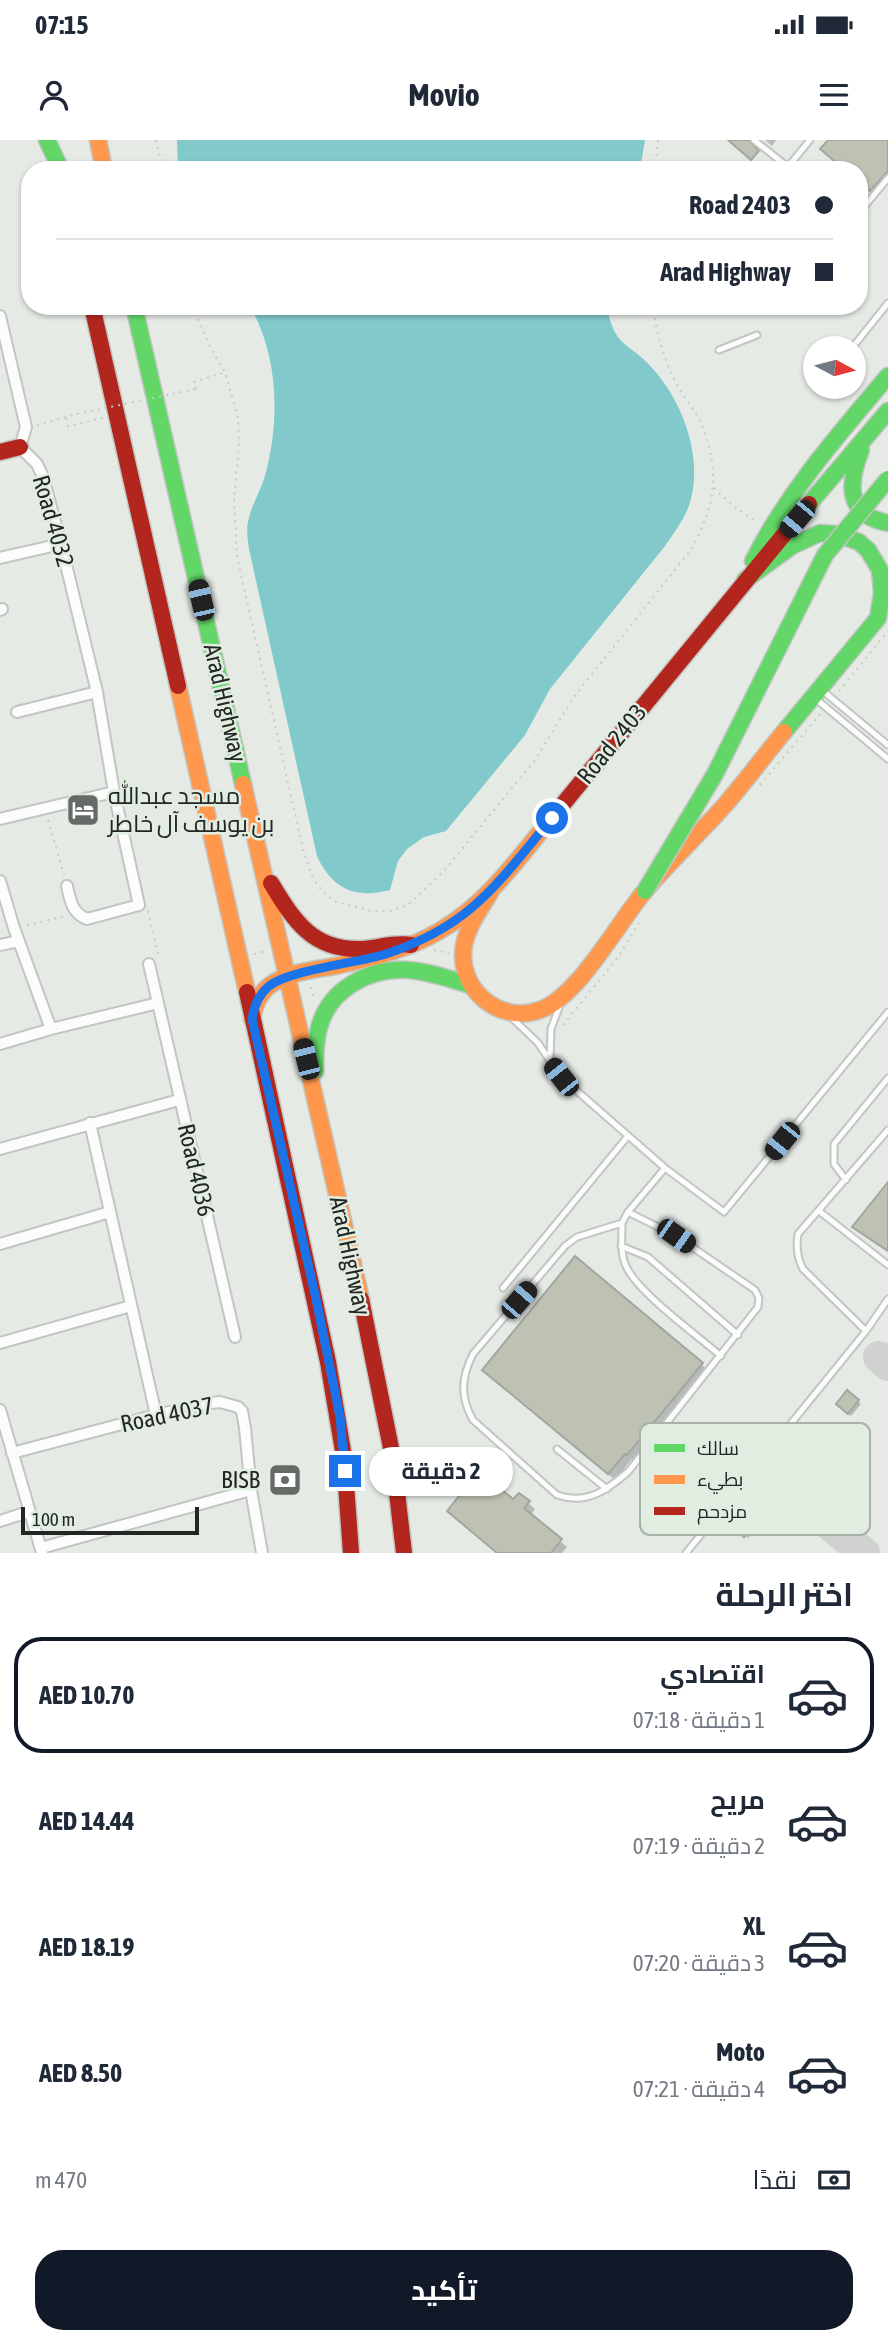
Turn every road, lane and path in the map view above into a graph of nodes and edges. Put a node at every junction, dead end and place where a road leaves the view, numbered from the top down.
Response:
1 (47, 140) edge
2 (55, 140) edge
3 (98, 140) edge
4 (156, 140) edge
5 (658, 140) edge
6 (754, 140) edge
7 (810, 140) edge
8 (57, 161) edge
9 (59, 161) edge
10 (102, 161) edge
11 (161, 161) edge
12 (656, 161) edge
13 (778, 161) edge
14 (793, 161) edge
15 (888, 178) edge
16 (868, 202) edge
17 (888, 303) edge
18 (94, 315) edge
19 (136, 315) edge
20 (197, 315) edge
21 (654, 315) edge
22 (0, 316) edge
23 (757, 335) dead end
24 (862, 336) edge
25 (719, 350) dead end
26 (225, 372) junction
27 (888, 376) edge
28 (888, 411) edge
29 (66, 417) junction
30 (108, 417) dead end
31 (26, 427) junction
32 (866, 438) junction
33 (20, 447) junction
34 (0, 450) edge
35 (888, 479) edge
36 (713, 487) junction
37 (888, 523) edge
38 (768, 530) junction
39 (61, 544) junction
40 (0, 558) edge
41 (745, 580) junction
42 (885, 615) edge
43 (97, 692) junction
44 (817, 693) junction
45 (17, 712) dead end
46 (888, 745) edge
47 (888, 759) edge
48 (114, 792) junction
49 (45, 809) junction
50 (0, 819) edge
51 (262, 868) junction
52 (0, 881) edge
53 (67, 886) joint
54 (645, 891) junction
55 (490, 893) junction
56 (139, 905) junction
57 (77, 913) junction
58 (14, 928) junction
59 (19, 941) junction
60 (0, 945) edge
61 (411, 945) junction
62 (280, 948) junction
63 (432, 950) dead end
64 (464, 956) junction
65 (238, 957) junction
66 (149, 964) joint
67 (286, 977) junction
68 (470, 985) junction
69 (568, 993) junction
70 (158, 1003) junction
71 (504, 1012) junction
72 (888, 1012) edge
73 (252, 1019) junction
74 (51, 1029) junction
75 (0, 1044) edge
76 (550, 1063) junction
77 (888, 1078) edge
78 (179, 1100) junction
79 (319, 1113) junction
80 (90, 1124) junction
81 (888, 1130) edge
82 (628, 1136) junction
83 (0, 1149) edge
84 (665, 1168) junction
85 (846, 1180) junction
86 (819, 1211) junction
87 (110, 1212) junction
88 (628, 1212) junction
89 (622, 1223) junction
90 (0, 1244) edge
91 (621, 1246) junction
92 (888, 1265) edge
93 (503, 1288) dead end
94 (888, 1299) edge
95 (131, 1306) junction
96 (866, 1331) junction
97 (738, 1335) junction
98 (235, 1337) dead end
99 (0, 1343) edge
100 (721, 1356) junction
101 (0, 1410) edge
102 (156, 1415) junction
103 (667, 1423) edge
104 (791, 1423) edge
105 (557, 1449) dead end
106 (12, 1453) junction
107 (640, 1457) edge
108 (607, 1489) junction
109 (251, 1490) junction
110 (28, 1512) junction
111 (0, 1521) edge
112 (701, 1535) edge
113 (41, 1551) edge
114 (262, 1553) edge
115 (351, 1553) edge
116 (404, 1553) edge
117 (686, 1553) edge

1 - 8 main road
2 - 9 main road
3 - 10 main road
4 - 11 path
5 - 12 path
6 - 13 lane
7 - 14 lane
15 - 16 lane
17 - 24 lane
18 - 65 main road, Arad Highway
19 - 51 main road, Arad Highway
20 - 26 path
21 - 36 path
22 - 31 street, Road 4032
23 - 25 lane
26 - 29 path, bridge
26 - 36 path
27 - 38 main road
28 - 32 main road, Road 2403
29 - 30 path
29 - 31 path
31 - 33 street, Road 4032
32 - 37 main road
32 - 41 main road, Road 2403
33 - 34 main road
33 - 39 street, Road 4032
35 - 54 main road, bridge
36 - 38 path
38 - 41 main road
39 - 40 street
39 - 43 street, Road 4032
41 - 42 main road
41 - 55 main road, Road 2403
42 - 44 main road
43 - 45 street
43 - 48 street, Road 4032
44 - 46 lane
44 - 47 lane
44 - 54 main road
48 - 49 street
48 - 56 street, Road 4032
49 - 50 street
49 - 53 path
51 - 61 main road
51 - 62 main road, Arad Highway
52 - 58 street
53 - 57 street
54 - 69 main road
55 - 61 main road, Road 2403
55 - 64 main road
56 - 57 street
56 - 66 path
57 - 58 path
58 - 59 street
59 - 60 street
59 - 74 street
61 - 67 main road, Road 2403
62 - 65 path
62 - 67 main road, Arad Highway
63 - 64 path
64 - 68 main road
65 - 73 main road, Arad Highway
66 - 70 street, Road 4036
67 - 73 main road, Road 2403
67 - 79 main road, Arad Highway
68 - 71 main road
68 - 79 main road
69 - 71 main road
69 - 76 lane
70 - 74 street
70 - 78 street, Road 4036
71 - 76 lane
72 - 84 lane
73 - 115 main road, Arad Highway
74 - 75 street
76 - 82 lane
77 - 85 lane
78 - 80 street
78 - 98 street, Road 4036
79 - 116 main road, Arad Highway
80 - 83 street
80 - 87 street
81 - 85 lane
82 - 84 lane
82 - 93 lane
84 - 88 lane
85 - 86 lane
86 - 92 lane
86 - 96 lane
87 - 90 street
87 - 95 street
88 - 89 lane
88 - 97 lane
89 - 91 lane
89 - 108 lane
91 - 97 lane
91 - 100 lane
94 - 96 lane
95 - 99 street
95 - 102 street
96 - 104 lane
97 - 100 lane
100 - 103 lane
101 - 106 street
102 - 106 street, Road 4037
102 - 109 street, Road 4037
105 - 108 lane
106 - 110 street
107 - 108 lane
109 - 113 street
109 - 114 street, Road 4037
110 - 111 street
110 - 113 street
112 - 117 lane

